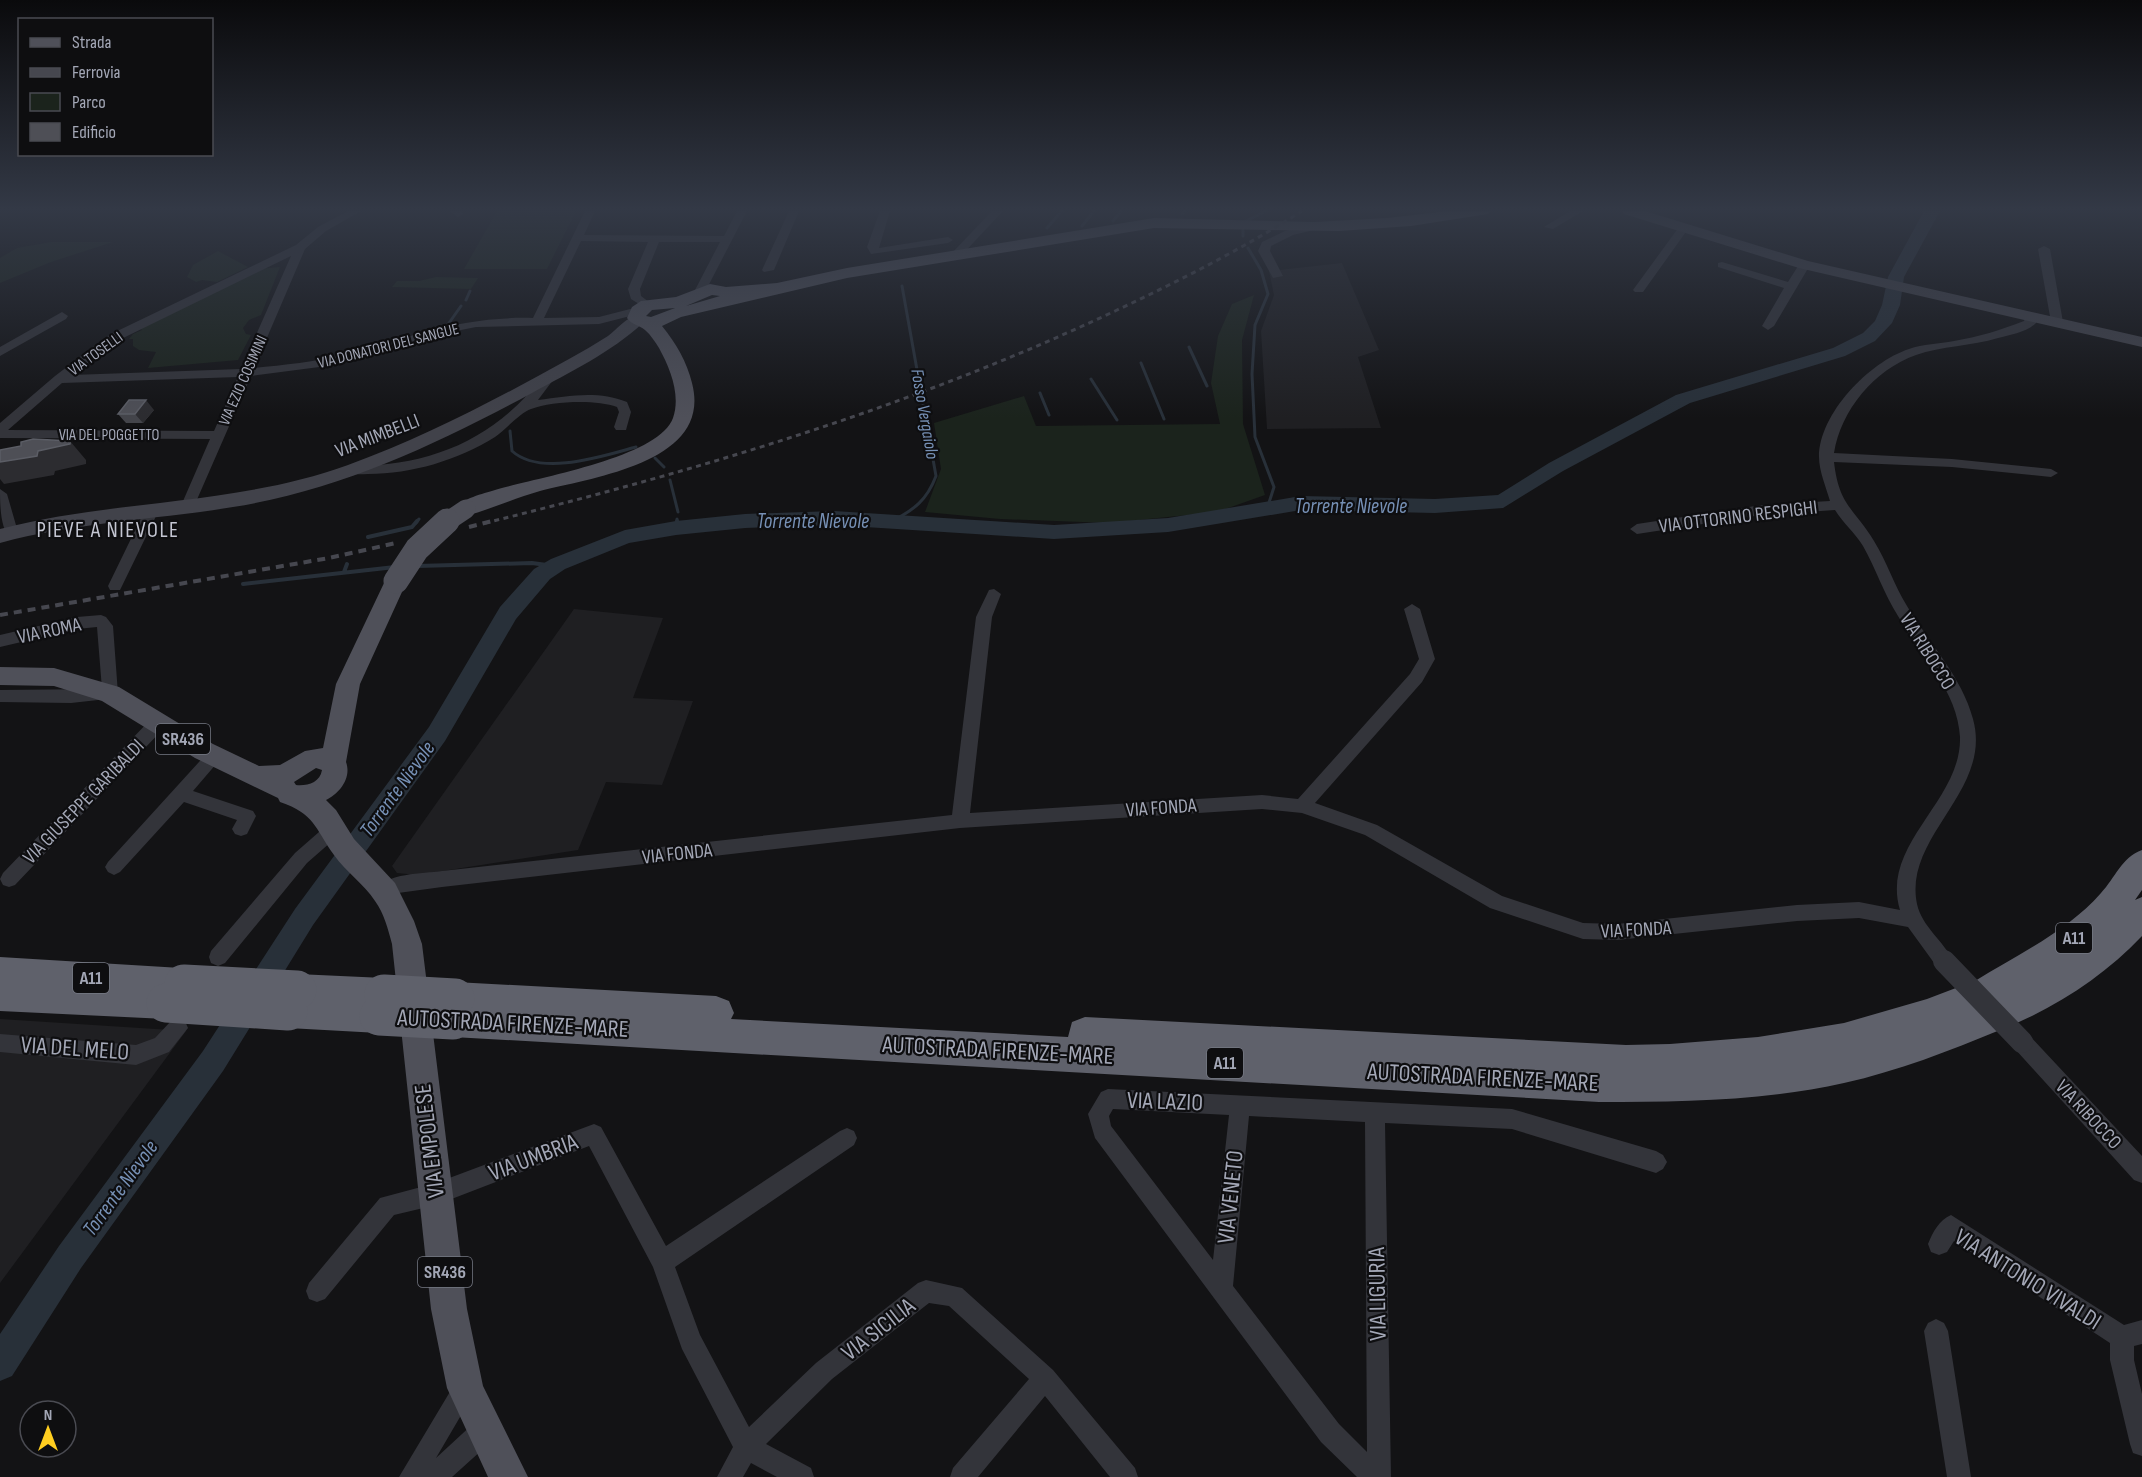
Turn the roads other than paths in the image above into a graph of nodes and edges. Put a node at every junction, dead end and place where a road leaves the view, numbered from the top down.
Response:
1 (230, 280) edge
2 (285, 280) edge
3 (557, 280) edge
4 (638, 280) edge
5 (719, 280) edge
6 (818, 280) edge
7 (1646, 280) edge
8 (1769, 280) edge
9 (1796, 280) edge
10 (1868, 280) edge
11 (2050, 280) edge
12 (1792, 287) junction
13 (717, 289) junction
14 (1639, 290) dead end
15 (62, 316) dead end
16 (647, 316) junction
17 (2030, 317) junction
18 (537, 321) junction
19 (2057, 322) junction
20 (1768, 326) dead end
21 (2142, 342) edge
22 (0, 352) edge
23 (244, 372) junction
24 (550, 376) junction
25 (59, 379) junction
26 (529, 405) junction
27 (621, 427) dead end
28 (0, 432) edge
29 (218, 435) junction
30 (1826, 457) junction
31 (354, 470) junction
32 (2051, 473) dead end
33 (0, 494) edge
34 (1839, 505) junction
35 (187, 508) junction
36 (151, 512) junction
37 (3, 513) edge
38 (1637, 529) dead end
39 (5, 534) edge
40 (115, 586) dead end
41 (994, 594) dead end
42 (1412, 609) dead end
43 (0, 641) edge
44 (0, 676) edge
45 (110, 694) junction
46 (0, 696) edge
47 (157, 724) junction
48 (337, 729) junction
49 (215, 756) junction
50 (331, 774) junction
51 (296, 781) junction
52 (180, 794) junction
53 (1302, 806) junction
54 (960, 820) junction
55 (241, 829) dead end
56 (335, 832) junction
57 (2142, 864) edge
58 (114, 867) dead end
59 (9, 879) dead end
60 (385, 892) junction
61 (2142, 912) edge
62 (1912, 920) junction
63 (218, 957) dead end
64 (0, 965) edge
65 (0, 973) edge
66 (56, 976) junction
67 (0, 995) edge
68 (175, 1005) junction
69 (1987, 1005) junction
70 (0, 1043) edge
71 (1240, 1104) junction
72 (1375, 1112) junction
73 (847, 1138) dead end
74 (1656, 1162) dead end
75 (2142, 1172) edge
76 (436, 1194) junction
77 (1939, 1244) dead end
78 (662, 1262) junction
79 (1221, 1290) junction
80 (317, 1291) dead end
81 (1936, 1331) dead end
82 (2132, 1335) edge
83 (1045, 1378) junction
84 (465, 1388) junction
85 (484, 1431) junction
86 (2142, 1444) edge
87 (746, 1447) junction
88 (411, 1477) edge
89 (434, 1477) edge
90 (509, 1477) edge
91 (729, 1477) edge
92 (802, 1477) edge
93 (962, 1477) edge
94 (1126, 1477) edge
95 (1377, 1477) edge
96 (1959, 1477) edge

1 - 25 street, VIA TOSELLI
2 - 23 street, VIA EZIO COSIMINI
3 - 18 street
4 - 16 street
5 - 13 street
6 - 13 main road
7 - 14 street
8 - 12 street
9 - 12 street
10 - 17 main road
11 - 19 street
12 - 20 street
13 - 16 main road
13 - 16 main road
15 - 22 street
16 - 18 street, VIA DONATORI DEL SANGUE
16 - 24 main road, VIA MIMBELLI
16 - 48 main road, bridge
17 - 19 main road
17 - 30 street, VIA RIBOCCO
18 - 23 street, VIA DONATORI DEL SANGUE
19 - 21 main road
23 - 25 street, VIA DONATORI DEL SANGUE
23 - 29 street, VIA EZIO COSIMINI
24 - 26 street
24 - 31 main road, VIA MIMBELLI
25 - 28 street, VIA TOSELLI
26 - 27 street
26 - 31 street
28 - 29 street, VIA DEL POGGETTO
29 - 35 street, VIA EZIO COSIMINI
30 - 32 street
30 - 34 street, VIA RIBOCCO
31 - 35 main road, VIA MIMBELLI
33 - 37 street
34 - 38 street, VIA OTTORINO RESPIGHI
34 - 62 street, VIA RIBOCCO
35 - 36 main road, VIA MIMBELLI
36 - 39 main road, VIA MIMBELLI
36 - 40 street
37 - 39 street
41 - 54 street
42 - 53 street
43 - 45 street, VIA ROMA
44 - 45 main road, VIA ROMA / SR436
45 - 46 street
45 - 47 main road, VIA EMPOLESE / SR436
47 - 49 main road, VIA EMPOLESE / SR436
47 - 59 street, VIA GIUSEPPE GARIBALDI
48 - 50 main road
48 - 51 main road
49 - 51 main road, VIA EMPOLESE / SR436
49 - 52 street
50 - 51 main road
50 - 51 main road, VIA EMPOLESE
50 - 56 main road
51 - 56 main road, VIA EMPOLESE / SR436
52 - 55 street
52 - 58 street
53 - 54 street, VIA FONDA
53 - 62 street, VIA FONDA
54 - 60 street, VIA FONDA
56 - 60 main road, VIA EMPOLESE / SR436
56 - 63 street
57 - 69 highway, AUTOSTRADA FIRENZE-MARE / A11
60 - 76 main road, VIA EMPOLESE / SR436
61 - 69 highway, AUTOSTRADA FIRENZE-MARE / A11
62 - 75 street, VIA RIBOCCO, bridge
64 - 66 highway
65 - 66 highway, AUTOSTRADA FIRENZE-MARE / A11
66 - 68 highway, AUTOSTRADA FIRENZE-MARE / A11
67 - 68 highway, AUTOSTRADA FIRENZE-MARE / A11
68 - 69 highway, AUTOSTRADA FIRENZE-MARE / A11, bridge
68 - 70 street, VIA DEL MELO
71 - 72 street, VIA LAZIO
71 - 79 street, VIA VENETO
71 - 79 street, VIA LAZIO
72 - 74 street, VIA LAZIO
72 - 95 street, VIA LIGURIA
73 - 78 street
76 - 78 street, VIA UMBRIA
76 - 80 street
76 - 84 main road, VIA EMPOLESE / SR436
77 - 82 street, VIA ANTONIO VIVALDI
78 - 87 street, VIA UMBRIA
79 - 95 street, VIA LAZIO
81 - 96 street
82 - 86 street
83 - 87 street, VIA SICILIA
83 - 93 street
83 - 94 street, VIA SICILIA
84 - 85 main road, VIA EMPOLESE / SR436
84 - 88 street
85 - 89 street
85 - 90 main road, VIA EMPOLESE / SR436
87 - 91 street, VIA SICILIA
87 - 92 street

